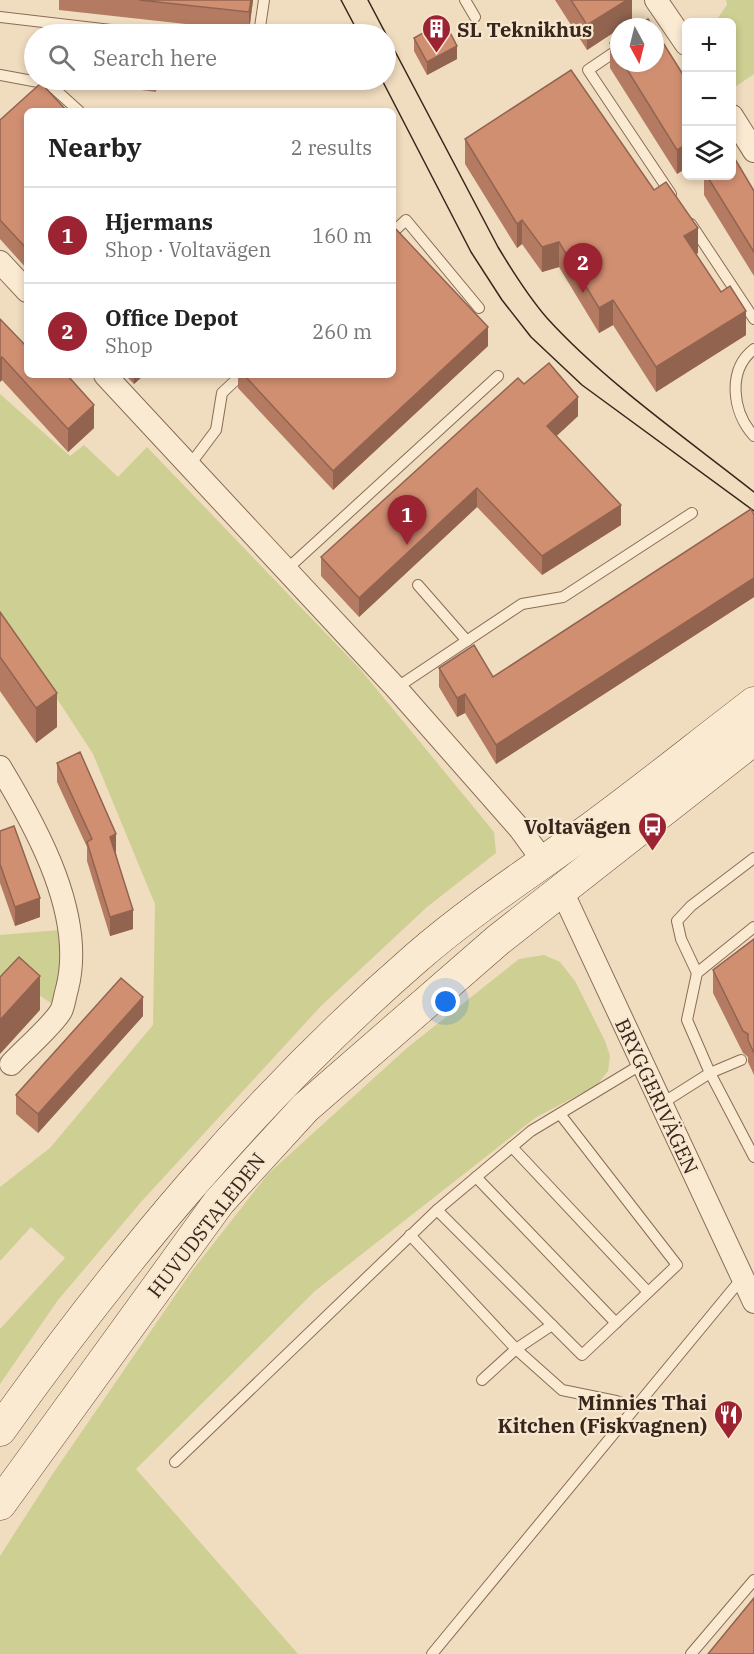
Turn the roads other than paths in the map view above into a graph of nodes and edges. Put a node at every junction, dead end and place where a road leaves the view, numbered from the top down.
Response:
1 (264, 0) edge
2 (465, 0) edge
3 (662, 13) edge
4 (0, 17) edge
5 (475, 17) dead end
6 (60, 24) edge
7 (260, 24) edge
8 (682, 38) edge
9 (610, 56) edge
10 (0, 75) edge
11 (24, 79) edge
12 (56, 90) edge
13 (76, 108) edge
14 (736, 122) edge
15 (754, 151) edge
16 (681, 209) edge
17 (687, 219) edge
18 (396, 229) edge
19 (0, 262) edge
20 (24, 288) edge
21 (479, 308) dead end
22 (754, 319) edge
23 (754, 349) edge
24 (498, 376) dead end
25 (108, 378) edge
26 (238, 378) edge
27 (754, 435) edge
28 (189, 466) junction
29 (692, 513) dead end
30 (286, 570) junction
31 (418, 585) dead end
32 (467, 640) junction
33 (396, 688) junction
34 (754, 703) edge
35 (754, 739) edge
36 (0, 767) edge
37 (754, 858) edge
38 (544, 862) junction
39 (561, 889) junction
40 (754, 927) edge
41 (697, 973) junction
42 (741, 1060) dead end
43 (11, 1064) dead end
44 (642, 1064) junction
45 (710, 1072) junction
46 (661, 1104) junction
47 (560, 1114) junction
48 (512, 1147) junction
49 (754, 1157) edge
50 (476, 1177) junction
51 (437, 1210) junction
52 (410, 1235) junction
53 (748, 1278) edge
54 (648, 1293) junction
55 (754, 1302) edge
56 (616, 1323) junction
57 (552, 1325) junction
58 (516, 1349) junction
59 (482, 1380) dead end
60 (634, 1407) junction
61 (0, 1430) edge
62 (174, 1462) dead end
63 (0, 1504) edge
64 (754, 1580) edge
65 (434, 1653) edge
66 (691, 1654) edge

1 - 7 lane
2 - 5 lane
3 - 8 street
4 - 6 lane
9 - 16 lane
10 - 11 lane
12 - 13 lane
14 - 15 street
17 - 22 lane
18 - 21 lane
19 - 20 street
23 - 27 lane
24 - 30 lane
25 - 28 street
26 - 28 lane
28 - 30 street
29 - 32 lane
30 - 33 street
31 - 32 lane
32 - 33 lane
33 - 38 street
34 - 38 main road, HUVUDSTALEDEN
35 - 39 main road, HUVUDSTALEDEN
36 - 43 street
37 - 41 lane
38 - 39 main road
38 - 61 main road, HUVUDSTALEDEN
39 - 44 street, BRYGGERIVÄGEN
39 - 63 main road, HUVUDSTALEDEN
40 - 41 lane
41 - 45 lane
42 - 45 lane
44 - 46 street, BRYGGERIVÄGEN
44 - 47 lane
45 - 46 lane
45 - 49 lane
46 - 53 street, BRYGGERIVÄGEN
47 - 48 lane
47 - 54 lane
48 - 50 lane
48 - 54 lane
50 - 51 lane
50 - 56 lane
51 - 52 lane
51 - 57 lane
52 - 58 lane
52 - 62 lane
53 - 55 street, BRYGGERIVÄGEN
53 - 60 lane
54 - 56 lane
56 - 57 lane
57 - 58 lane
58 - 59 lane
58 - 60 lane
60 - 65 lane
64 - 66 lane

